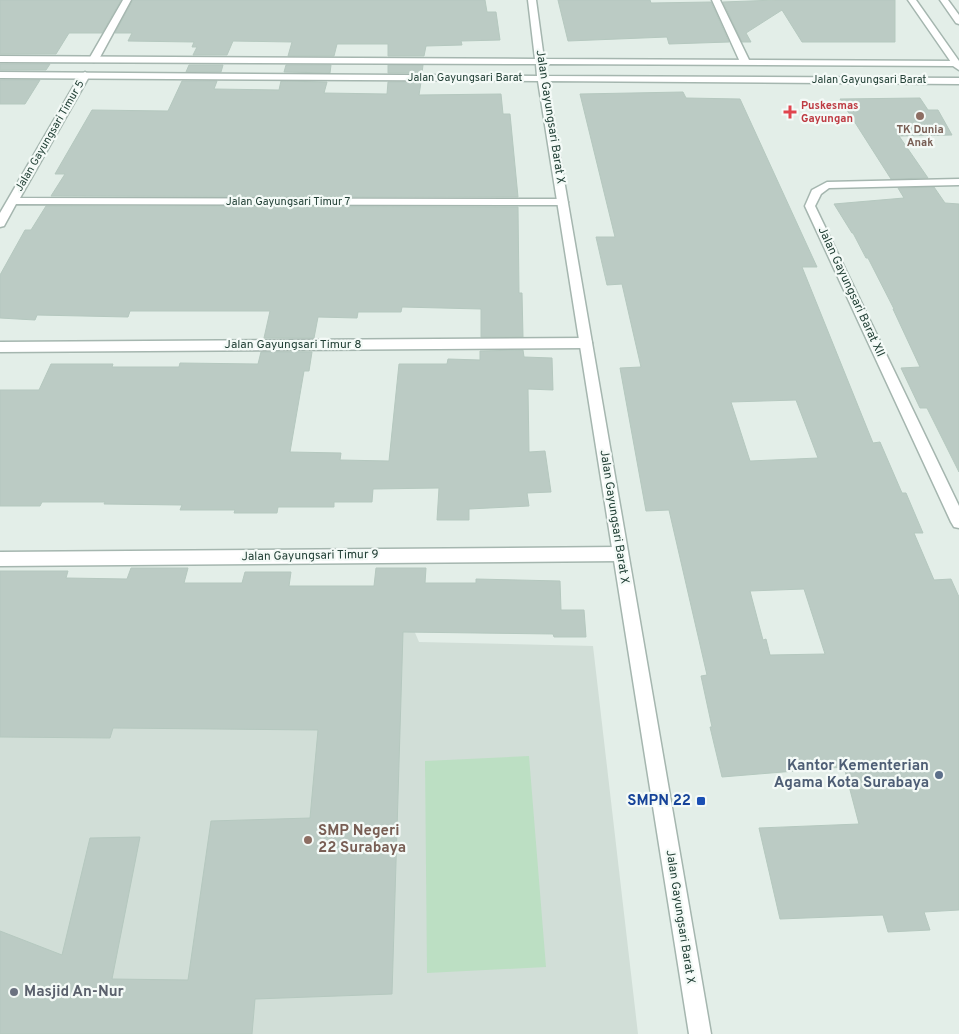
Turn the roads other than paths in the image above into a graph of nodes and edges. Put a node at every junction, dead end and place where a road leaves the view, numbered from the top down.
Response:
1 (127, 0) edge
2 (532, 0) edge
3 (716, 0) edge
4 (912, 0) edge
5 (944, 0) edge
6 (959, 21) edge
7 (0, 58) edge
8 (94, 59) junction
9 (541, 61) junction
10 (745, 62) junction
11 (958, 65) edge
12 (1, 75) edge
13 (85, 75) junction
14 (542, 78) junction
15 (959, 81) edge
16 (959, 182) edge
17 (12, 201) junction
18 (563, 202) junction
19 (0, 223) edge
20 (586, 343) junction
21 (0, 347) edge
22 (959, 522) edge
23 (620, 554) junction
24 (0, 559) edge
25 (700, 1034) edge

1 - 8 street
2 - 9 street, Jalan Gayungsari Barat X
3 - 10 street
4 - 11 street
5 - 6 street
7 - 8 street, Jalan Gayungsari Barat
8 - 9 street, Jalan Gayungsari Barat
9 - 10 street, Jalan Gayungsari Barat
9 - 14 street, Jalan Gayungsari Barat X
10 - 11 street, Jalan Gayungsari Barat
12 - 13 street, Jalan Gayungsari Barat
13 - 14 street, Jalan Gayungsari Barat
13 - 17 street, Jalan Gayungsari Timur 5
14 - 15 street, Jalan Gayungsari Barat
14 - 18 street, Jalan Gayungsari Barat X
16 - 22 street, Jalan Gayungsari Barat XII
17 - 18 street, Jalan Gayungsari Timur 7
17 - 19 street, Jalan Gayungsari Timur 5
18 - 20 street, Jalan Gayungsari Barat X
20 - 21 street, Jalan Gayungsari Timur 8
20 - 23 street, Jalan Gayungsari Barat X
23 - 24 street, Jalan Gayungsari Timur 9
23 - 25 street, Jalan Gayungsari Barat X

